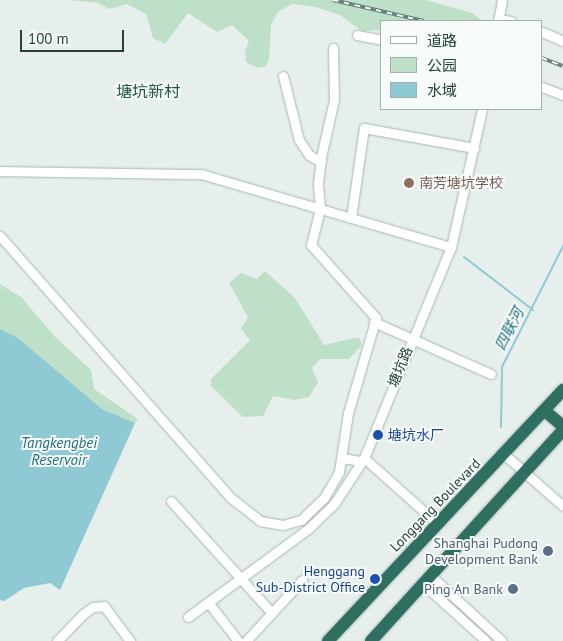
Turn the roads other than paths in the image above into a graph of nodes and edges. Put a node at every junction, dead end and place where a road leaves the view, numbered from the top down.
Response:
1 (502, 0) edge
2 (498, 20) edge
3 (543, 32) edge
4 (357, 35) dead end
5 (380, 40) edge
6 (563, 41) edge
7 (333, 48) dead end
8 (283, 76) dead end
9 (543, 86) edge
10 (563, 94) edge
11 (482, 110) edge
12 (474, 148) junction
13 (321, 162) junction
14 (0, 171) edge
15 (320, 208) junction
16 (351, 218) junction
17 (0, 236) edge
18 (451, 247) junction
19 (374, 322) junction
20 (412, 338) junction
21 (491, 374) dead end
22 (563, 390) edge
23 (546, 411) junction
24 (563, 426) edge
25 (563, 430) edge
26 (505, 455) junction
27 (342, 458) junction
28 (363, 460) junction
29 (526, 473) junction
30 (171, 501) dead end
31 (563, 506) edge
32 (437, 523) junction
33 (241, 578) junction
34 (302, 580) dead end
35 (427, 580) junction
36 (208, 602) junction
37 (272, 613) junction
38 (188, 617) dead end
39 (129, 640) edge
40 (56, 641) edge
41 (238, 641) edge
42 (246, 641) edge
43 (328, 641) edge
44 (371, 641) edge
45 (486, 641) edge
46 (502, 641) edge

1 - 2 street
3 - 6 street
4 - 5 street
7 - 13 street
8 - 13 street
9 - 10 street
11 - 12 street, 塘坑路
12 - 16 street
12 - 18 street, 塘坑路
13 - 15 street
14 - 15 street
15 - 16 street
15 - 19 street
16 - 18 street
17 - 27 street
18 - 20 street, 塘坑路
19 - 20 street
19 - 27 street
20 - 21 street
20 - 28 street, 塘坑路
22 - 23 highway, Longgang Boulevard
23 - 24 highway
23 - 26 highway, Longgang Boulevard
25 - 29 highway
26 - 29 street
26 - 32 highway, Longgang Boulevard
27 - 28 street
28 - 32 street
28 - 33 street, 塘坑路
29 - 31 street
29 - 35 highway
30 - 33 street
32 - 43 highway, Longgang Boulevard
33 - 36 street, 塘坑路
33 - 37 street
34 - 37 street
35 - 44 highway
35 - 45 street
35 - 46 street
36 - 38 street, 塘坑路
36 - 41 street
37 - 42 street
39 - 40 street

